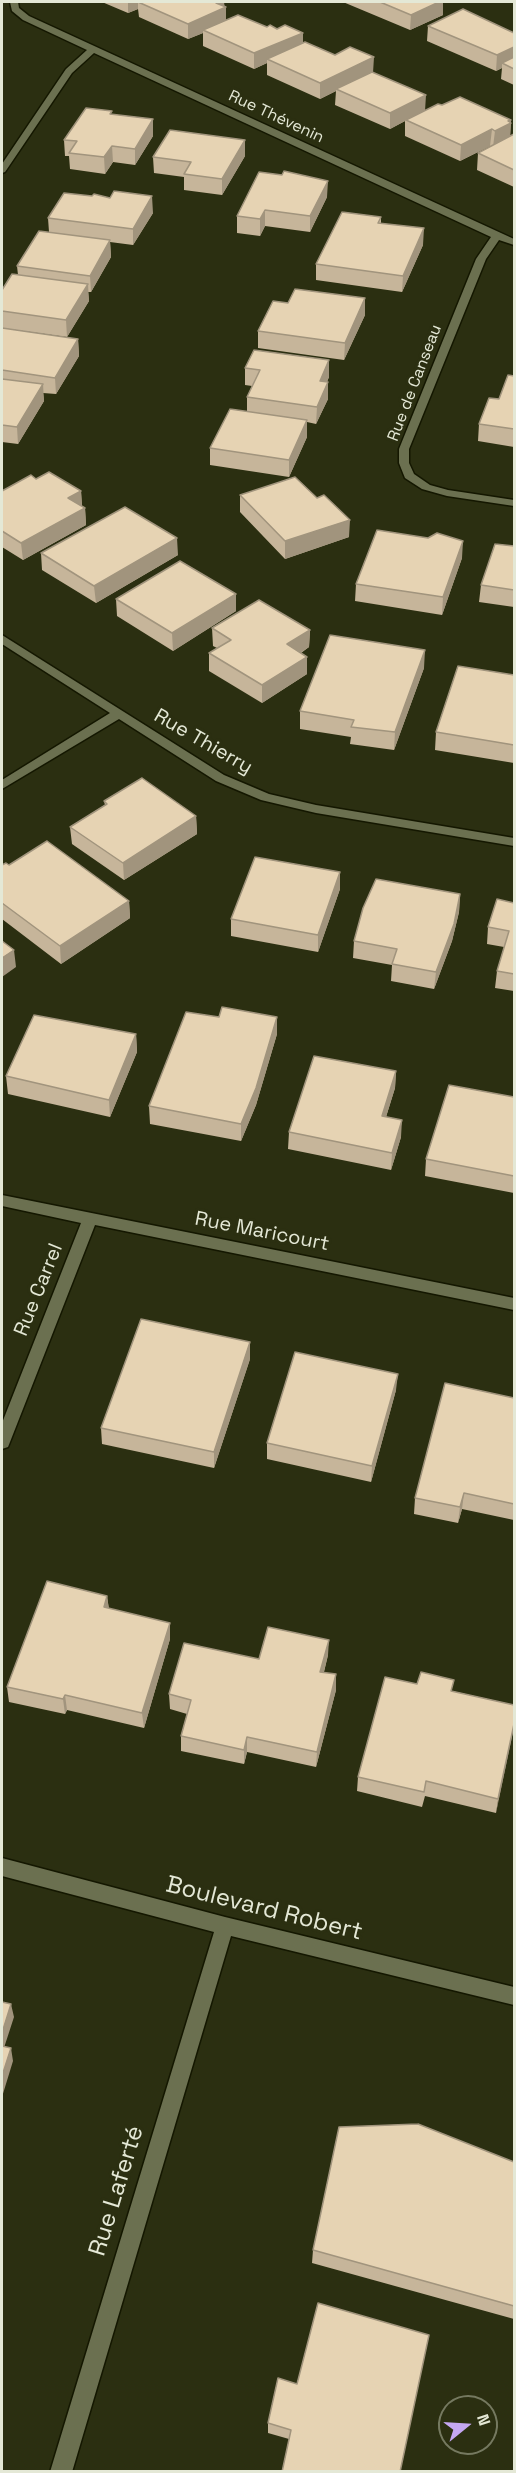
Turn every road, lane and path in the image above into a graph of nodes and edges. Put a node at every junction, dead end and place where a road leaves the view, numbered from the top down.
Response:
1 (14, 2) edge
2 (93, 49) junction
3 (2, 170) edge
4 (496, 236) junction
5 (514, 242) edge
6 (514, 503) edge
7 (2, 639) edge
8 (118, 714) junction
9 (2, 785) edge
10 (514, 842) edge
11 (2, 1201) edge
12 (90, 1220) junction
13 (514, 1304) edge
14 (2, 1442) edge
15 (2, 1868) edge
16 (225, 1926) junction
17 (514, 1996) edge
18 (61, 2472) edge

1 - 2 street, Rue Thévenin
2 - 3 street
2 - 4 street, Rue Thévenin
4 - 5 street, Rue Thévenin
4 - 6 street, Rue de Canseau
7 - 8 street, Rue Thierry
8 - 9 street
8 - 10 street, Rue Thierry
11 - 12 street, Rue Maricourt
12 - 13 street, Rue Maricourt
12 - 14 street, Rue Carrel
15 - 16 street, Boulevard Robert
16 - 17 street, Boulevard Robert
16 - 18 street, Rue Laferté

